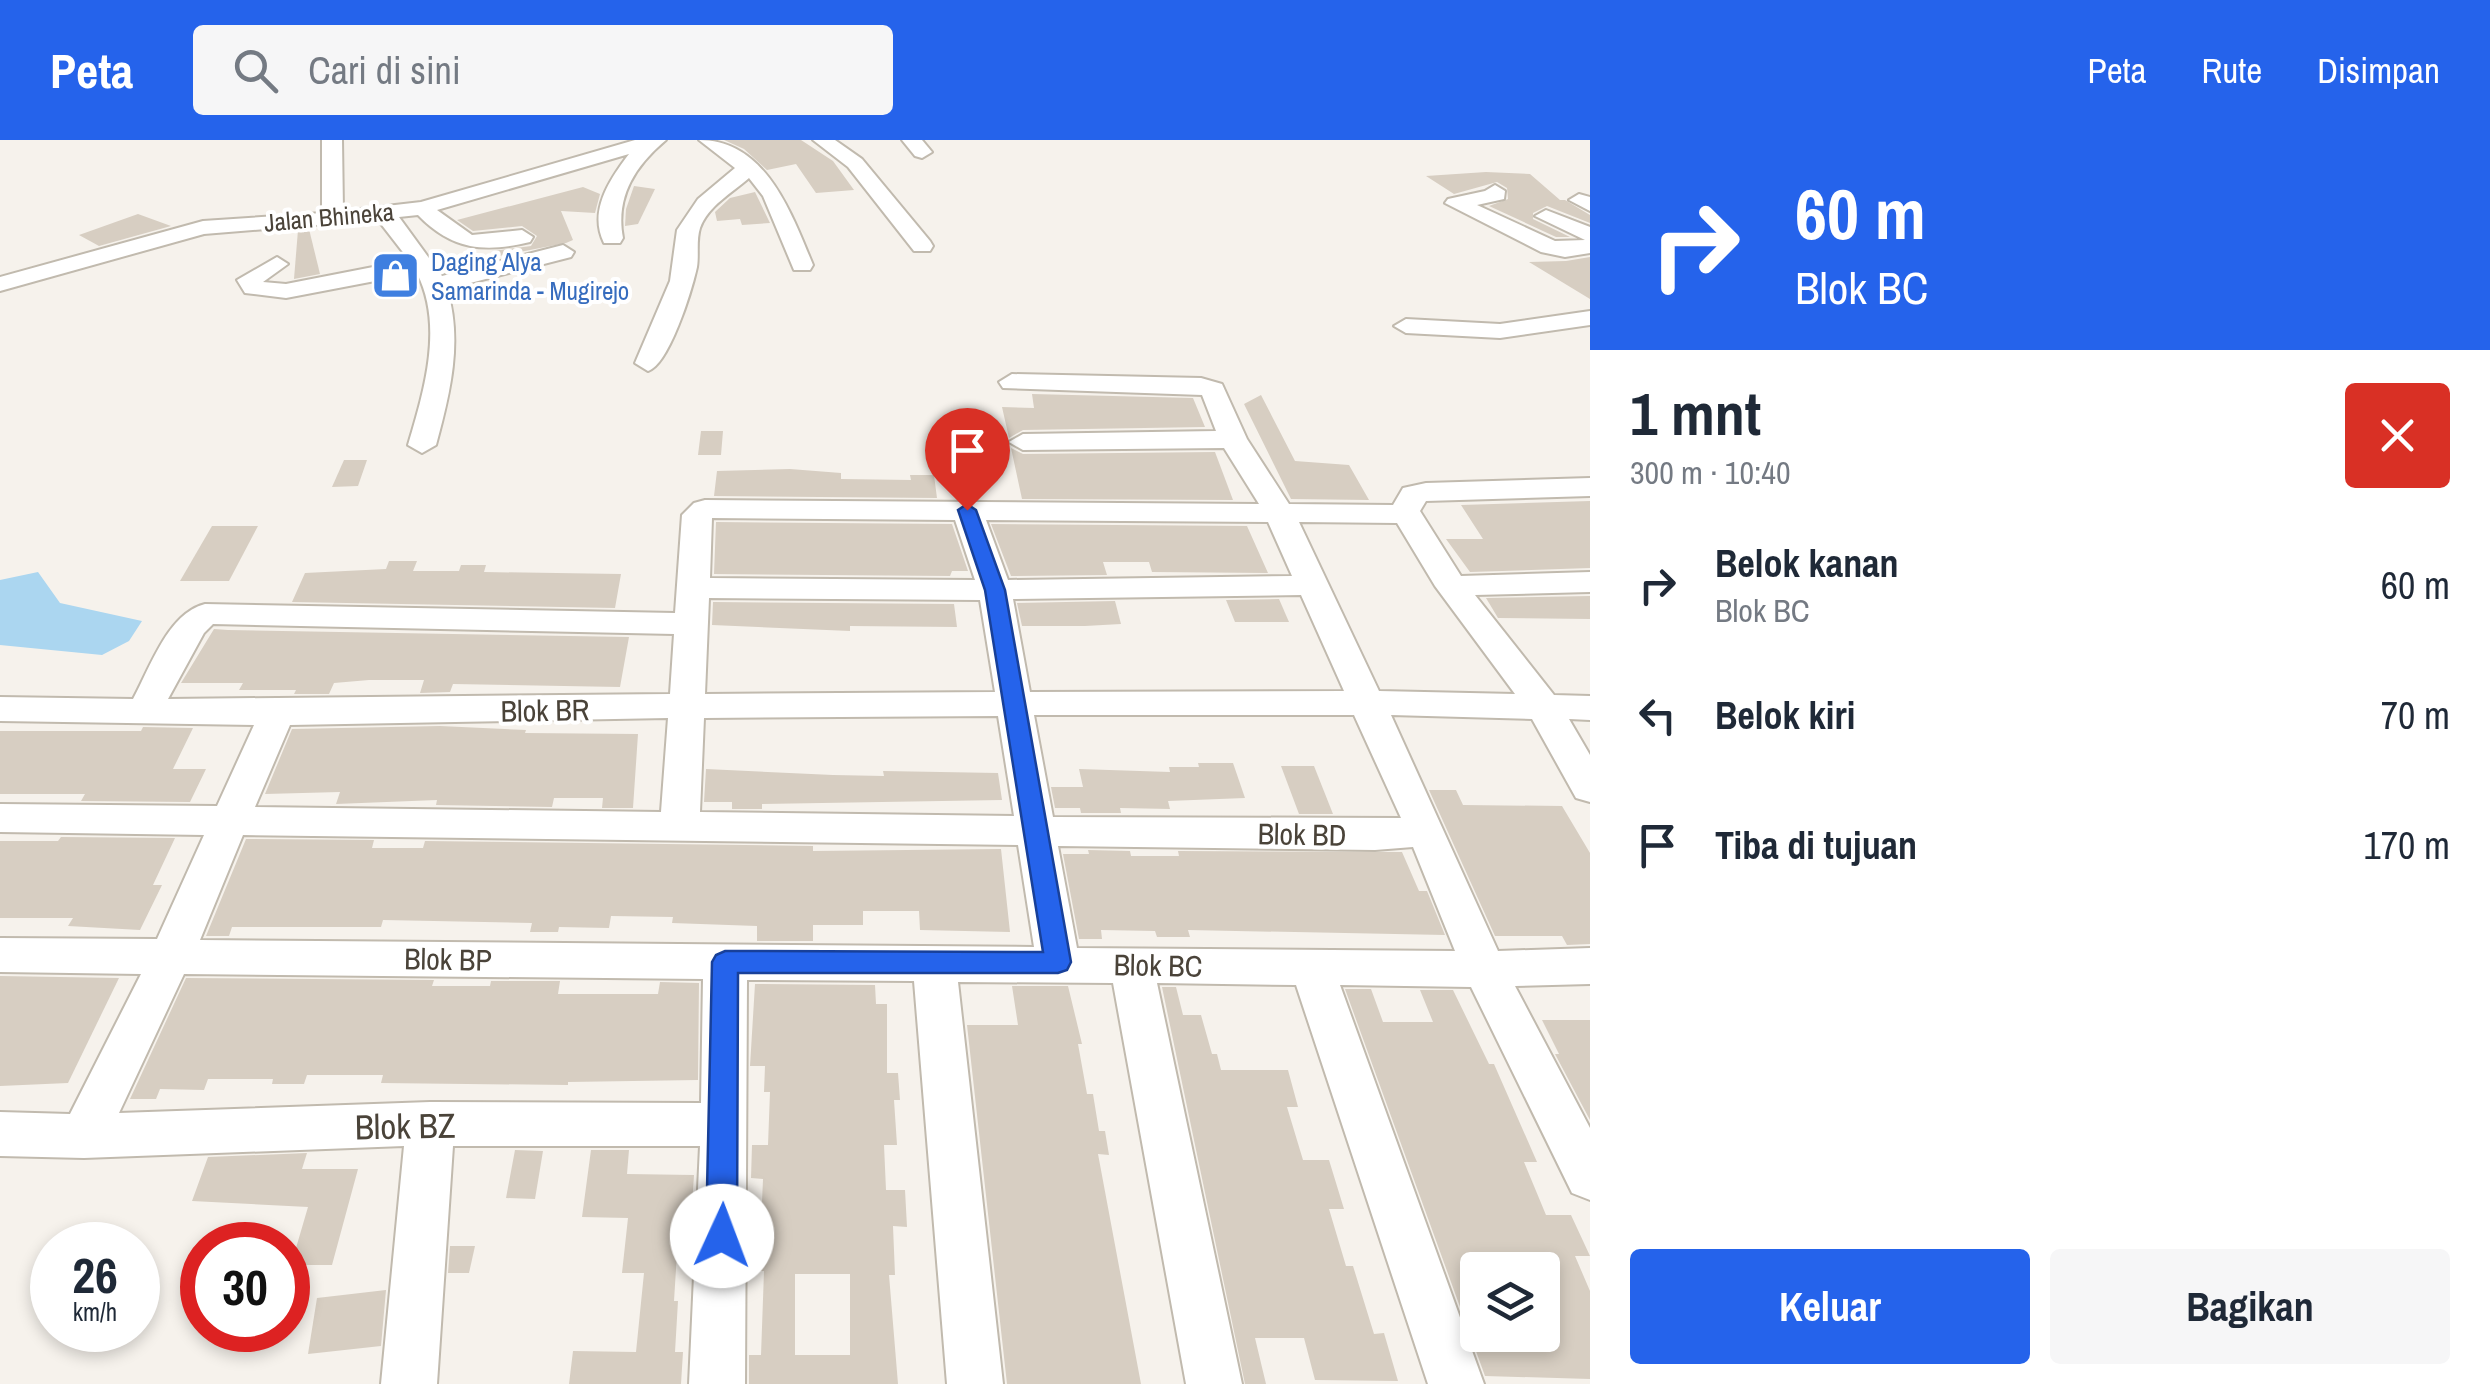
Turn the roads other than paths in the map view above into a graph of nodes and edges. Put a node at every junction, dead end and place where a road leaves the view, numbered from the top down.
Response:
1 (332, 140) edge
2 (709, 140) edge
3 (823, 140) edge
4 (652, 142) edge
5 (612, 146) edge
6 (746, 166) junction
7 (1495, 191) dead end
8 (423, 208) junction
9 (386, 214) junction
10 (1546, 216) dead end
11 (333, 220) junction
12 (1590, 234) edge
13 (522, 237) dead end
14 (612, 238) dead end
15 (922, 246) dead end
16 (1590, 246) edge
17 (564, 252) dead end
18 (277, 264) dead end
19 (802, 265) dead end
20 (428, 275) junction
21 (3, 281) edge
22 (1590, 318) edge
23 (1406, 326) dead end
24 (648, 364) dead end
25 (1012, 382) dead end
26 (1233, 439) junction
27 (1023, 442) dead end
28 (422, 445) dead end
29 (1590, 487) edge
30 (967, 510) junction
31 (1278, 512) junction
32 (1407, 514) junction
33 (1590, 582) edge
34 (1313, 585) junction
35 (1451, 586) junction
36 (692, 588) junction
37 (995, 590) junction
38 (690, 624) junction
39 (1366, 703) junction
40 (1018, 705) junction
41 (684, 708) junction
42 (1545, 708) junction
43 (1590, 708) edge
44 (0, 710) edge
45 (145, 710) junction
46 (278, 714) junction
47 (1590, 788) edge
48 (0, 818) edge
49 (228, 820) junction
50 (680, 828) junction
51 (1036, 830) junction
52 (1426, 831) junction
53 (0, 955) edge
54 (170, 956) junction
55 (725, 962) junction
56 (1058, 962) junction
57 (934, 964) junction
58 (1132, 966) junction
59 (1590, 966) edge
60 (1312, 967) junction
61 (1484, 968) junction
62 (430, 1124) junction
63 (725, 1124) junction
64 (0, 1134) edge
65 (84, 1136) junction
66 (1590, 1177) edge
67 (409, 1384) edge
68 (717, 1384) edge
69 (975, 1384) edge
70 (1214, 1384) edge
71 (1456, 1384) edge

1 - 11 street
2 - 6 street
3 - 15 street
4 - 5 street, Jalan Bhineka
4 - 14 street
5 - 8 street, Jalan Bhineka
6 - 19 street
6 - 24 street
7 - 16 street
8 - 9 street, Jalan Bhineka
8 - 13 street
9 - 11 street, Jalan Bhineka
9 - 20 street
10 - 12 street
11 - 21 street, Jalan Bhineka
17 - 20 street
18 - 20 street
20 - 28 street
22 - 23 street
25 - 26 street
26 - 27 street
26 - 31 street
29 - 32 street
30 - 31 street
30 - 36 street
30 - 37 street
31 - 32 street
31 - 34 street
32 - 35 street
33 - 35 street
34 - 37 street
34 - 39 street
35 - 42 street
36 - 37 street
36 - 38 street
37 - 40 street
38 - 41 street
38 - 45 street
39 - 40 street, Blok BR
39 - 42 street, Blok BR
39 - 52 street
40 - 41 street, Blok BR
40 - 51 street
41 - 46 street, Blok BR
41 - 50 street
42 - 43 street, Blok BR
42 - 47 street
44 - 45 street, Blok BR
45 - 46 street, Blok BR
46 - 49 street
48 - 49 street, Blok BD
49 - 50 street, Blok BD
49 - 54 street
50 - 51 street, Blok BD
51 - 52 street, Blok BD
51 - 56 street
52 - 61 street
53 - 54 street, Blok BP
54 - 55 street, Blok BP
54 - 65 street
55 - 57 street, Blok BC
55 - 63 street
56 - 57 street, Blok BC
56 - 58 street, Blok BC
57 - 69 street
58 - 60 street, Blok BC
58 - 70 street
59 - 61 street, Blok BC
60 - 61 street, Blok BC
60 - 71 street
61 - 66 street
62 - 63 street, Blok BZ
62 - 65 street, Blok BZ
62 - 67 street
63 - 68 street
64 - 65 street, Blok BZ

